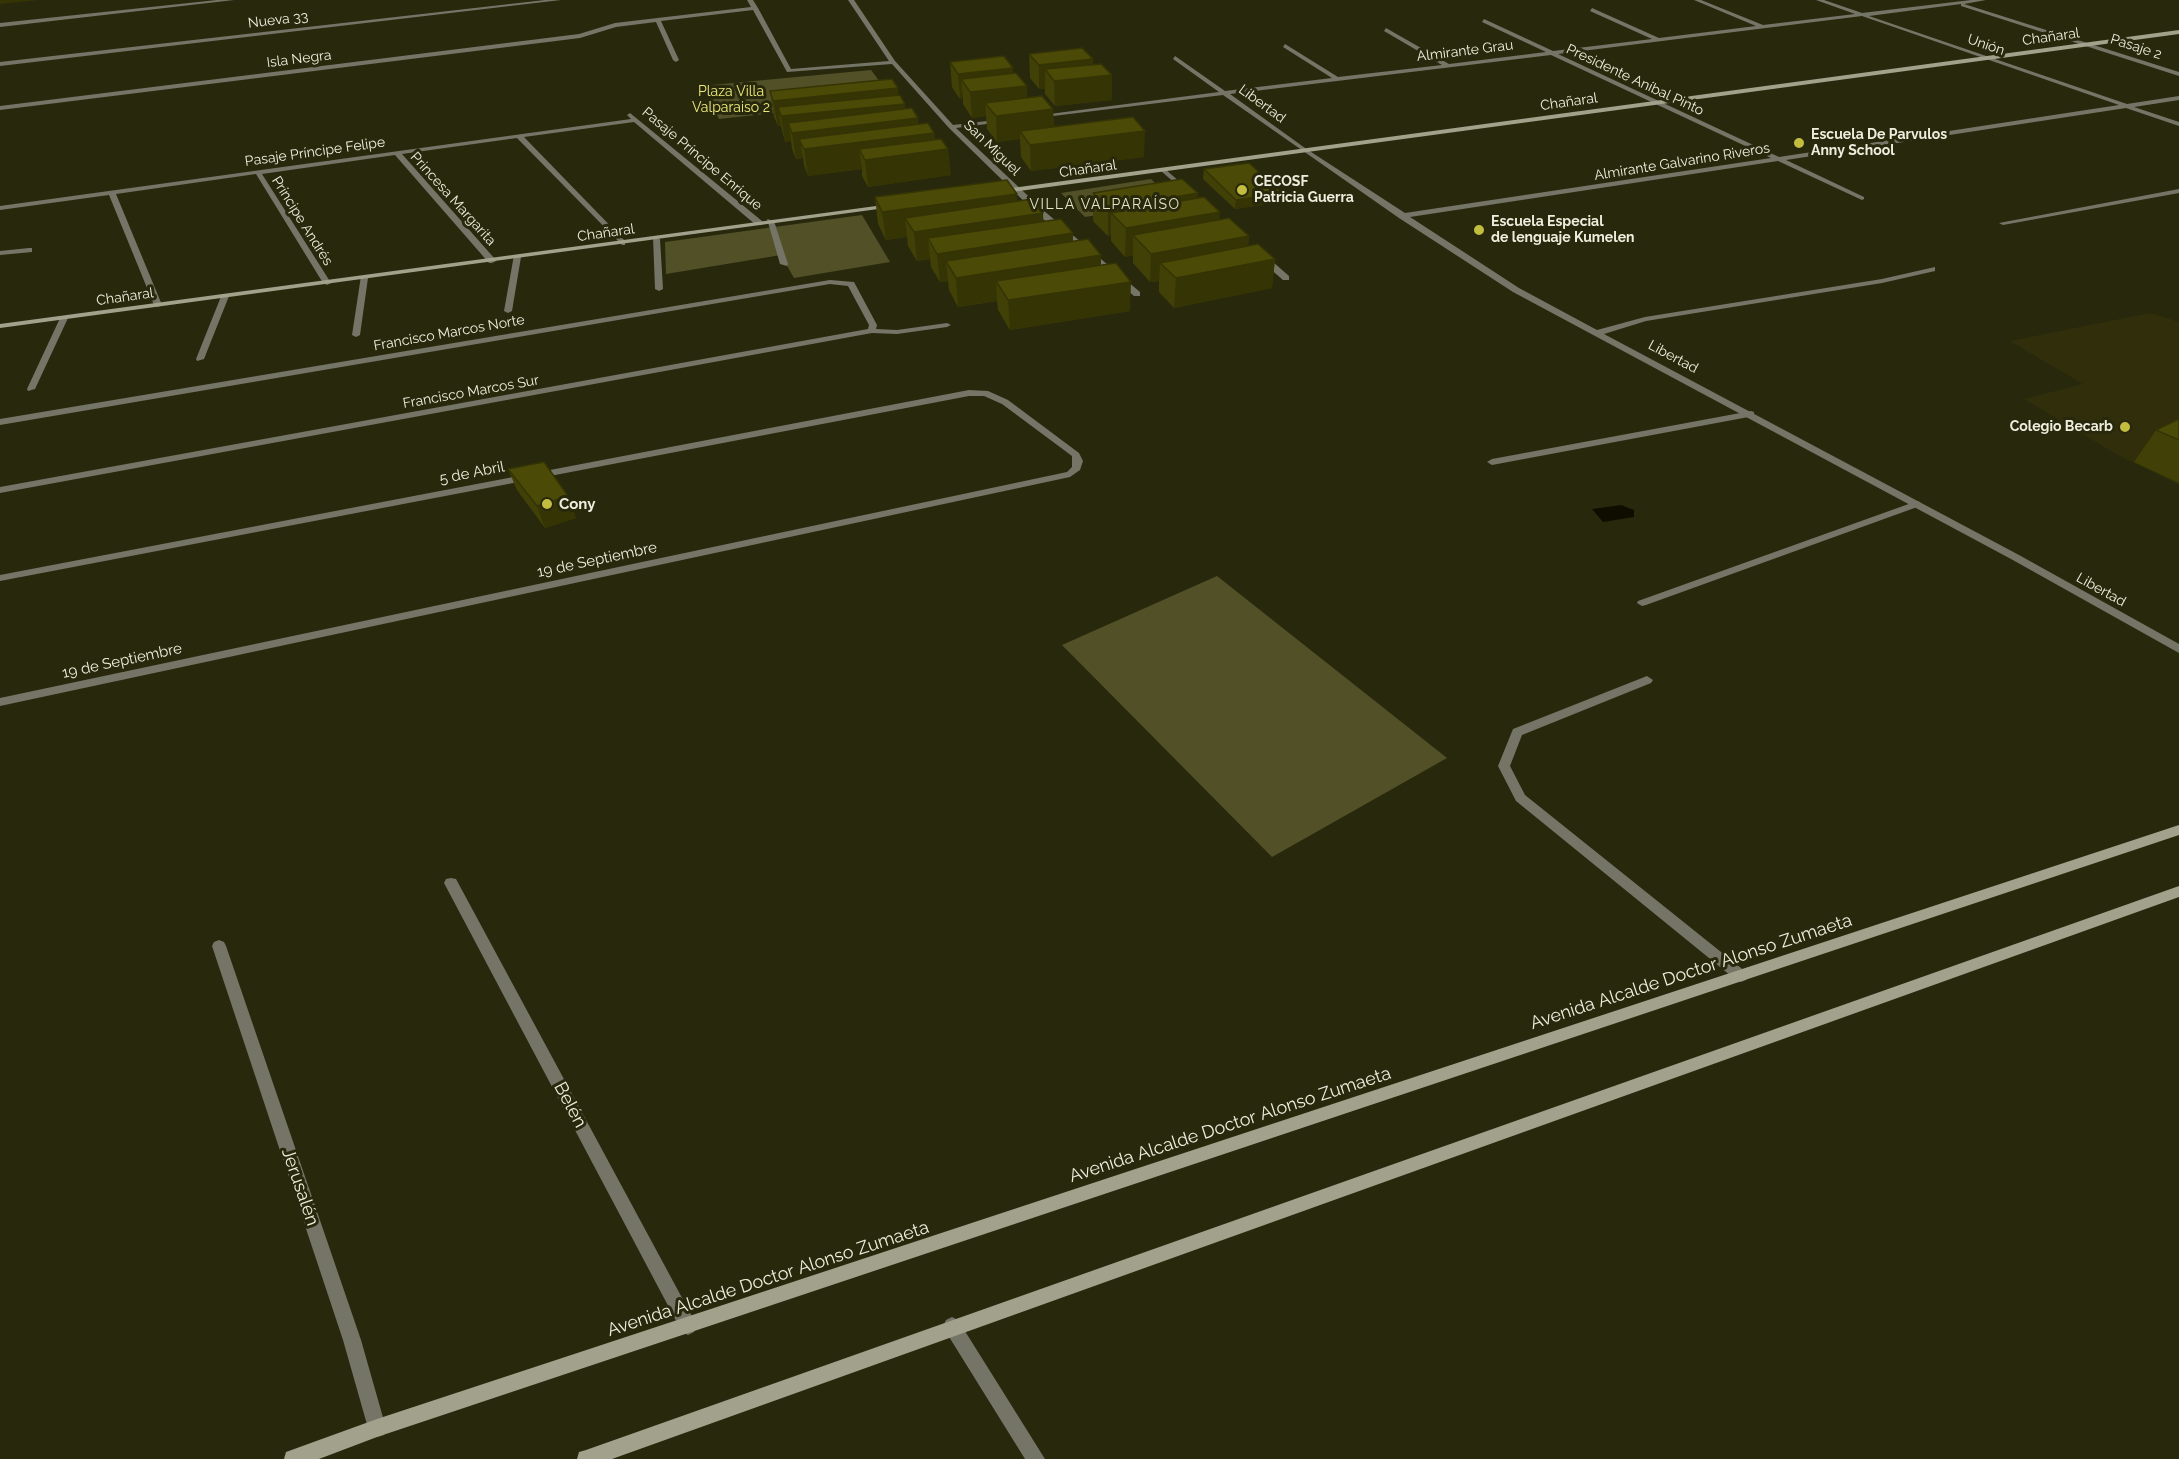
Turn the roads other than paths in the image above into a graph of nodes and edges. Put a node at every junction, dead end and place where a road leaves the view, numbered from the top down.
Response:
1 (231, 0) edge
2 (558, 0) edge
3 (750, 0) edge
4 (851, 0) edge
5 (1697, 0) edge
6 (1819, 0) edge
7 (1948, 0) edge
8 (1983, 0) edge
9 (1957, 3) junction
10 (755, 8) junction
11 (1592, 10) dead end
12 (1862, 15) junction
13 (658, 20) junction
14 (1484, 21) dead end
15 (0, 25) edge
16 (1763, 27) junction
17 (1386, 30) dead end
18 (2179, 32) edge
19 (1659, 40) junction
20 (2089, 44) junction
21 (1285, 46) dead end
22 (1550, 53) junction
23 (1175, 58) dead end
24 (1986, 58) junction
25 (676, 60) dead end
26 (893, 62) junction
27 (0, 64) edge
28 (1447, 65) junction
29 (2179, 74) edge
30 (1336, 78) junction
31 (1223, 92) junction
32 (2179, 98) edge
33 (1656, 102) junction
34 (2127, 106) junction
35 (0, 108) edge
36 (1034, 116) edge
37 (632, 117) joint
38 (1010, 119) edge
39 (2179, 124) edge
40 (951, 127) junction
41 (519, 136) junction
42 (1303, 149) junction
43 (397, 153) junction
44 (1776, 159) junction
45 (1163, 170) junction
46 (258, 172) junction
47 (1016, 190) junction
48 (2179, 191) edge
49 (112, 193) junction
50 (993, 193) edge
51 (1189, 194) edge
52 (1862, 198) dead end
53 (899, 205) edge
54 (0, 208) edge
55 (1402, 216) junction
56 (770, 221) junction
57 (759, 223) junction
58 (2003, 223) dead end
59 (656, 239) junction
60 (622, 243) junction
61 (1251, 248) edge
62 (29, 250) dead end
63 (0, 253) edge
64 (517, 257) junction
65 (492, 261) junction
66 (784, 264) dead end
67 (1932, 269) dead end
68 (364, 278) junction
69 (1286, 279) dead end
70 (327, 283) junction
71 (659, 290) dead end
72 (1137, 294) dead end
73 (225, 296) junction
74 (158, 304) junction
75 (508, 311) dead end
76 (64, 318) junction
77 (947, 325) dead end
78 (0, 326) edge
79 (872, 331) junction
80 (1597, 333) junction
81 (356, 335) dead end
82 (200, 359) dead end
83 (31, 389) dead end
84 (985, 393) joint
85 (1751, 414) junction
86 (0, 422) edge
87 (1492, 462) dead end
88 (0, 490) edge
89 (1917, 504) junction
90 (0, 578) edge
91 (1642, 603) dead end
92 (2179, 649) edge
93 (1647, 680) dead end
94 (0, 702) edge
95 (2179, 830) edge
96 (452, 883) dead end
97 (2179, 891) edge
98 (219, 946) dead end
99 (1741, 976) junction
100 (688, 1326) junction
101 (952, 1326) junction
102 (377, 1428) junction
103 (293, 1459) edge
104 (586, 1459) edge
105 (1036, 1459) edge

1 - 15 street
2 - 27 street, Nueva 33
3 - 10 street
4 - 26 street, San Miguel
5 - 16 street
6 - 12 street, Unión
7 - 9 street, Pasaje 2
8 - 9 street, Almirante Grau
9 - 12 street, Almirante Grau
9 - 20 street, Pasaje 2
10 - 13 street, Isla Negra
10 - 26 street
11 - 19 street
12 - 16 street, Almirante Grau
12 - 24 street, Unión
13 - 25 street
13 - 35 street, Isla Negra
14 - 22 street, Presidente Aníbal Pinto
16 - 19 street, Almirante Grau
17 - 28 street
18 - 20 street, Chañaral
19 - 22 street, Almirante Grau
20 - 24 street, Chañaral
20 - 29 street, Pasaje 2
21 - 30 street
22 - 28 street, Almirante Grau
22 - 33 street, Presidente Aníbal Pinto
23 - 31 street, Libertad
24 - 33 street, Chañaral
24 - 34 street, Unión
26 - 40 street, San Miguel
28 - 30 street, Almirante Grau
30 - 31 street, Almirante Grau
31 - 36 street, Almirante Grau
31 - 42 street, Libertad
32 - 34 street, Almirante Galvarino Riveros
33 - 42 street, Chañaral
33 - 44 street, Presidente Aníbal Pinto
34 - 39 street, Unión
34 - 44 street, Almirante Galvarino Riveros
37 - 41 street, Pasaje Príncipe Felipe
37 - 57 street, Pasaje Príncipe Enrique
38 - 40 street
40 - 47 street, San Miguel
41 - 43 street, Pasaje Príncipe Felipe
41 - 60 street
42 - 45 street, Chañaral
42 - 55 street, Libertad
43 - 46 street, Pasaje Príncipe Felipe
43 - 65 street, Princesa Margarita
44 - 52 street, Presidente Aníbal Pinto
44 - 55 street, Almirante Galvarino Riveros
45 - 47 street, Chañaral
45 - 51 street
46 - 49 street, Pasaje Príncipe Felipe
46 - 70 street, Príncipe Andrés
47 - 50 street, Chañaral
47 - 72 street, San Miguel
48 - 58 street
49 - 54 street, Pasaje Príncipe Felipe
49 - 74 street
53 - 56 street, Chañaral
55 - 80 street, Libertad
56 - 57 street, Chañaral
56 - 66 street
57 - 59 street, Chañaral
59 - 60 street, Chañaral
59 - 71 street
60 - 64 street, Chañaral
61 - 69 street
62 - 63 street
64 - 65 street, Chañaral
64 - 75 street
65 - 68 street, Chañaral
67 - 80 street
68 - 70 street, Chañaral
68 - 81 street
70 - 73 street, Chañaral
73 - 74 street, Chañaral
73 - 82 street
74 - 76 street, Chañaral
76 - 78 street, Chañaral
76 - 83 street
77 - 79 street, Francisco Marcos Sur
79 - 86 street, Francisco Marcos Norte
79 - 88 street, Francisco Marcos Sur
80 - 85 street, Libertad
84 - 90 street, 5 de Abril
84 - 94 street, 19 de Septiembre
85 - 87 street
85 - 89 street, Libertad
89 - 91 street
89 - 92 street, Libertad
93 - 99 street
95 - 99 street, Avenida Alcalde Doctor Alonso Zumaeta
96 - 100 street, Belén
97 - 101 street
98 - 102 street, Jerusalén
99 - 100 street, Avenida Alcalde Doctor Alonso Zumaeta
100 - 102 street, Avenida Alcalde Doctor Alonso Zumaeta
101 - 104 street
101 - 105 street
102 - 103 street, Avenida Alcalde Doctor Alonso Zumaeta

